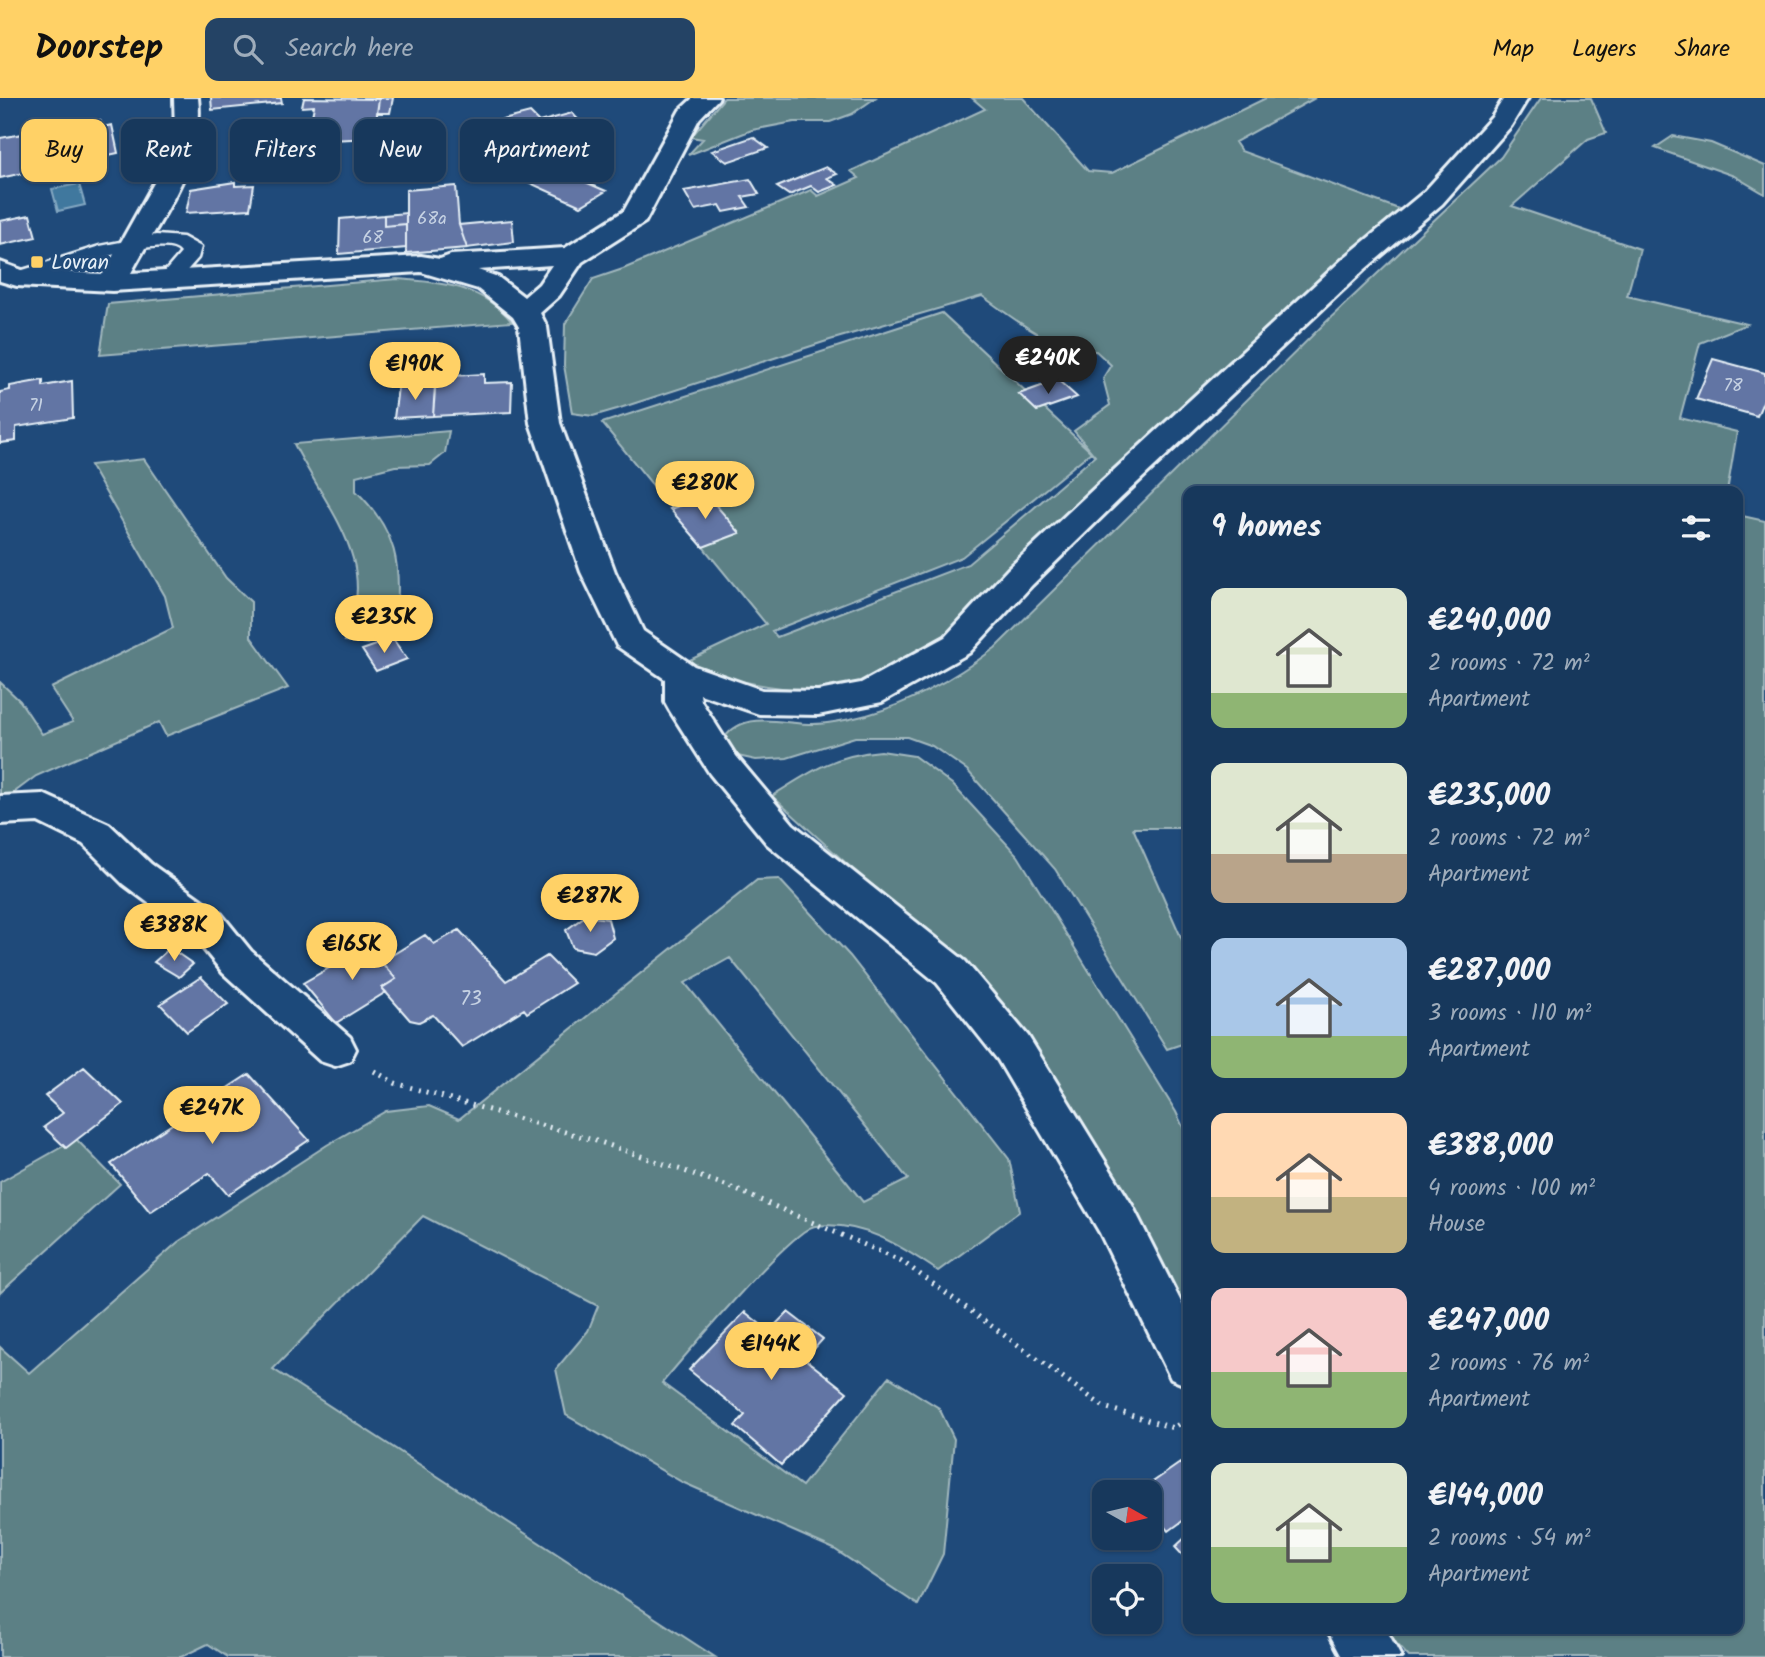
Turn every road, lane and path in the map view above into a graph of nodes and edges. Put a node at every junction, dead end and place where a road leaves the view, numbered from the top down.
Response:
1 (186, 98) edge
2 (707, 98) edge
3 (1516, 98) edge
4 (134, 243) junction
5 (572, 256) junction
6 (421, 264) junction
7 (9, 274) edge
8 (167, 281) junction
9 (112, 283) junction
10 (524, 312) junction
11 (682, 674) junction
12 (0, 810) edge
13 (335, 1049) joint
14 (1183, 1354) edge
15 (1183, 1421) edge
16 (1357, 1634) edge
17 (1375, 1657) edge

1 - 4 street
2 - 5 street
3 - 11 street
4 - 7 lane
4 - 8 lane
4 - 9 street
5 - 6 street
5 - 10 street
6 - 8 street
6 - 10 street
7 - 9 street
8 - 9 street
10 - 11 street
11 - 14 street
12 - 13 street
13 - 15 path
16 - 17 street

